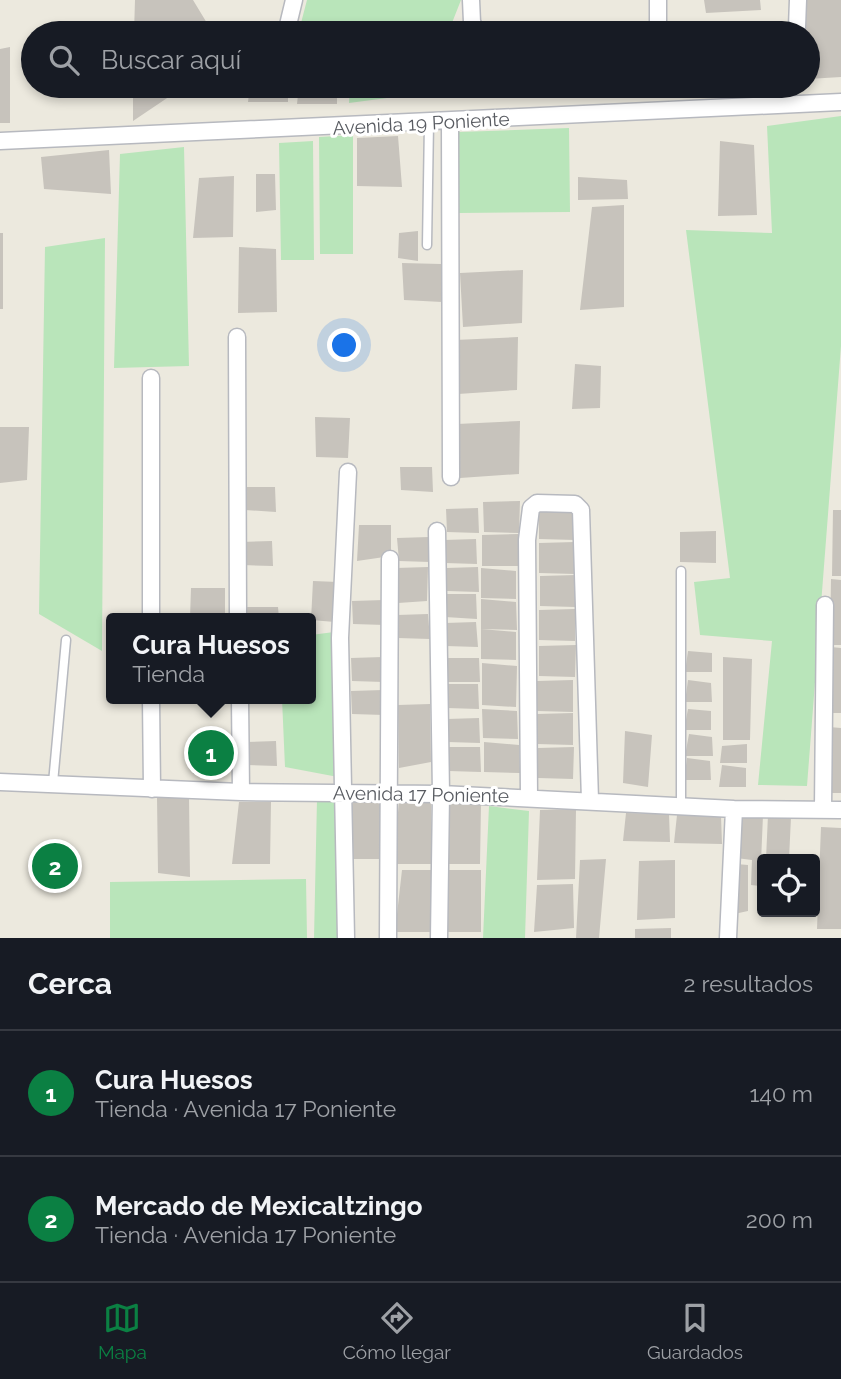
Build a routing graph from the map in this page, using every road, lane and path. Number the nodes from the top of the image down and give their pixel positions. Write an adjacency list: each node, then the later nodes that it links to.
1 (295, 0): 5 (street)
2 (471, 0): 6 (street)
3 (658, 0): 7 (street)
4 (798, 0): 8 (street)
5 (289, 21)
6 (472, 21)
7 (659, 21)
8 (797, 21)
9 (841, 102): 10 (street, Avenida 19 Poniente)
10 (450, 122): 11 (street, Avenida 19 Poniente); 17 (street)
11 (429, 123): 12 (street, Avenida 19 Poniente); 13 (lane)
12 (0, 141)
13 (427, 245)
14 (237, 337): 23 (street)
15 (151, 378): 22 (street)
16 (348, 472): 31 (street)
17 (451, 477)
18 (437, 531): 33 (street)
19 (390, 559): 32 (street)
20 (681, 571): 36 (lane)
21 (825, 605): 38 (street)
22 (151, 613)
23 (238, 613)
24 (66, 640): 28 (lane)
25 (151, 704): 29 (street)
26 (240, 704): 30 (street)
27 (0, 782): 28 (street, Avenida 17 Poniente)
28 (53, 783): 29 (street, Avenida 17 Poniente)
29 (152, 789): 30 (street, Avenida 17 Poniente)
30 (241, 792): 31 (street, Avenida 17 Poniente)
31 (345, 792): 32 (street, Avenida 17 Poniente); 40 (street)
32 (389, 793): 33 (street, Avenida 17 Poniente); 41 (street)
33 (441, 794): 34 (street, Avenida 17 Poniente); 42 (street)
34 (528, 797): 35 (street, Avenida 17 Poniente); 35 (street)
35 (590, 800): 36 (street, Avenida 17 Poniente)
36 (681, 806): 37 (street, Avenida 17 Poniente)
37 (734, 808): 38 (street, Avenida 17 Poniente); 43 (street)
38 (823, 809): 39 (street, Avenida 17 Poniente)
39 (841, 810)
40 (346, 938)
41 (387, 938)
42 (439, 938)
43 (728, 938)

